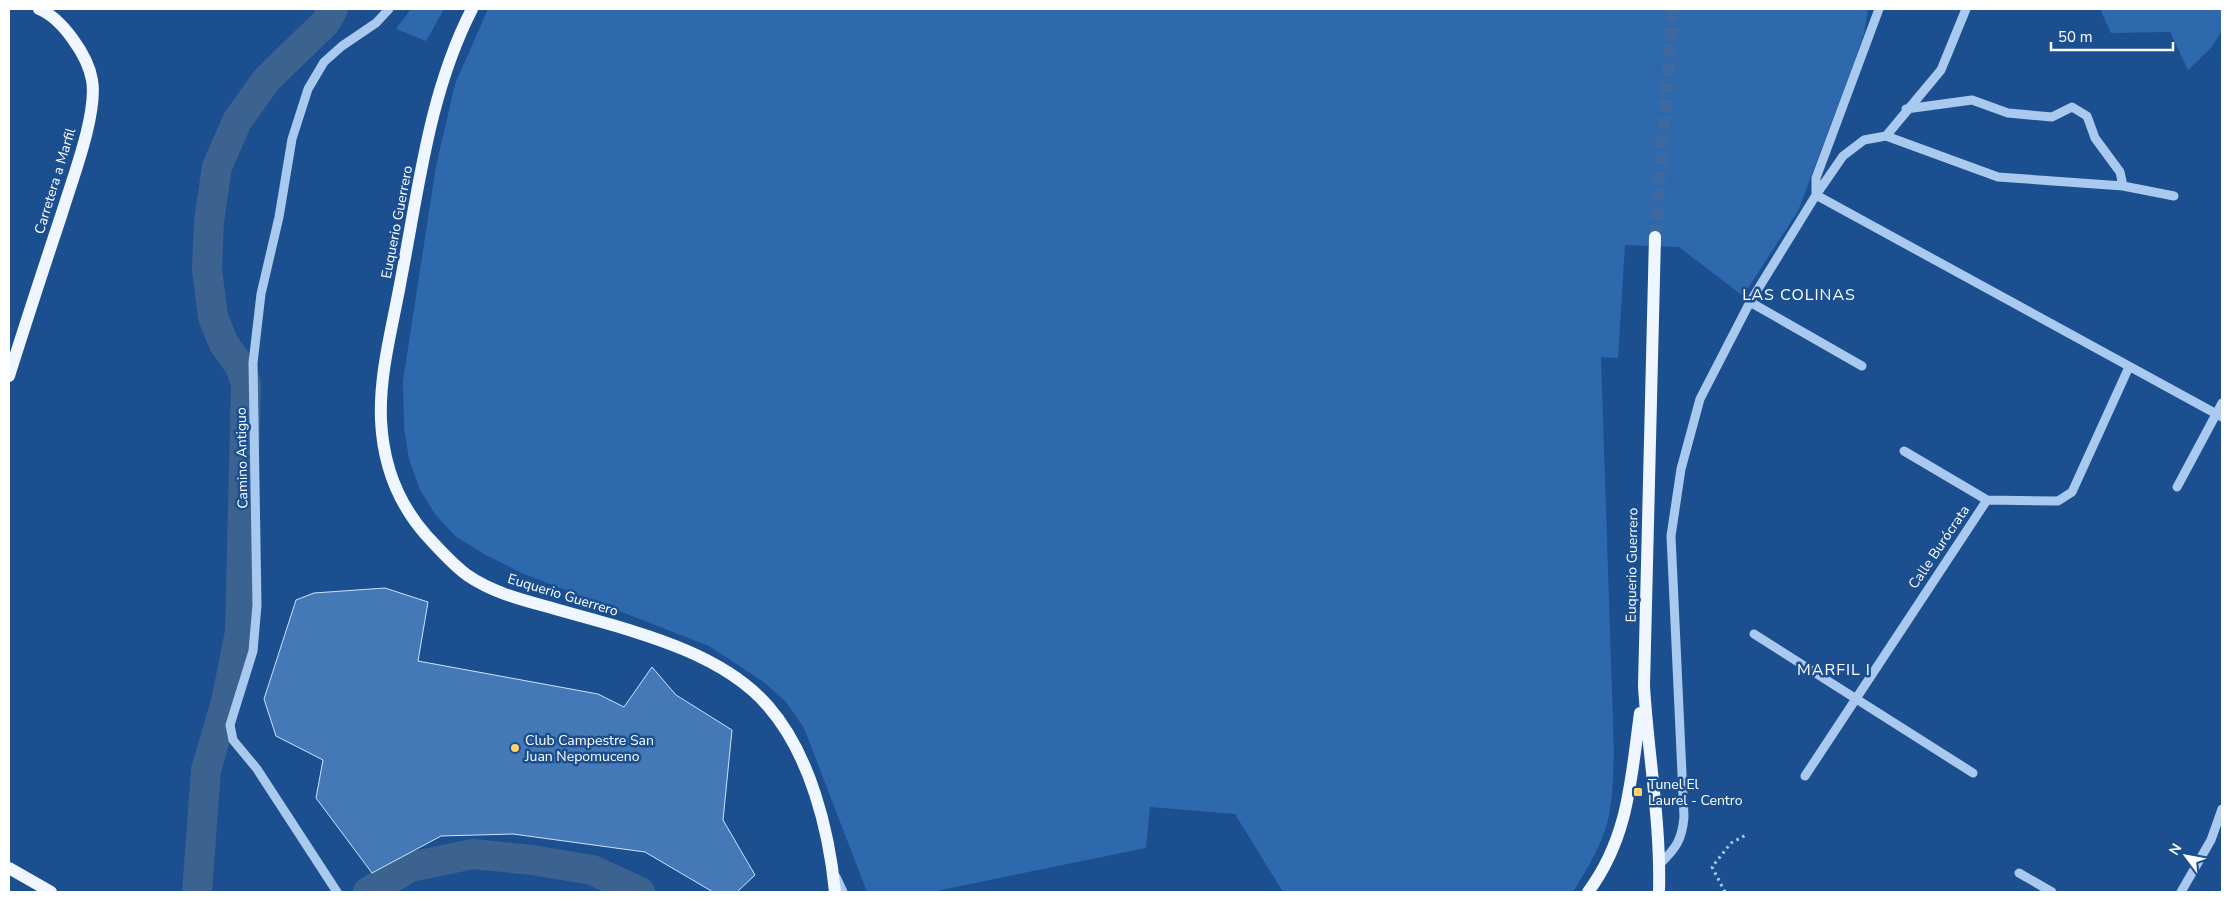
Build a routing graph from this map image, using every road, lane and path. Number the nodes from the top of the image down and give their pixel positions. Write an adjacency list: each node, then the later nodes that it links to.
1 (39, 9): 15 (main road, Carretera a Marfil)
2 (389, 9): 32 (street, Camino Antiguo)
3 (472, 9): 30 (main road, Euquerio Guerrero)
4 (1879, 9): 9 (street)
5 (1966, 9): 6 (street)
6 (1906, 109): 7 (street); 8 (street)
7 (1886, 136): 8 (street); 9 (street)
8 (2122, 186): 10 (street)
9 (1816, 195): 12 (street); 14 (street)
10 (2174, 196)
11 (1655, 237): 22 (main road, Euquerio Guerrero)
12 (1750, 302): 13 (street); 28 (street)
13 (1862, 366)
14 (2129, 368): 17 (street); 20 (street, Calle Burócrata)
15 (9, 376)
16 (2222, 403): 17 (street)
17 (2219, 416): 19 (street)
18 (1904, 451): 20 (street)
19 (2177, 487)
20 (1988, 500): 23 (street, Calle Burócrata)
21 (1754, 634): 23 (street)
22 (1644, 686): 28 (main road, Euquerio Guerrero); 36 (main road)
23 (1856, 697): 24 (street); 25 (street, Calle Burócrata)
24 (1974, 773)
25 (1805, 776)
26 (2222, 810): 40 (street)
27 (1746, 835): 38 (path)
28 (1660, 864): 37 (main road, Euquerio Guerrero)
29 (9, 868): 33 (main road)
30 (833, 870): 34 (main road, Euquerio Guerrero); 35 (street)
31 (2019, 873): 39 (street)
32 (334, 889)
33 (51, 892)
34 (835, 892)
35 (843, 892)
36 (1588, 892)
37 (1659, 892)
38 (1724, 892)
39 (2052, 892)
40 (2180, 892)

